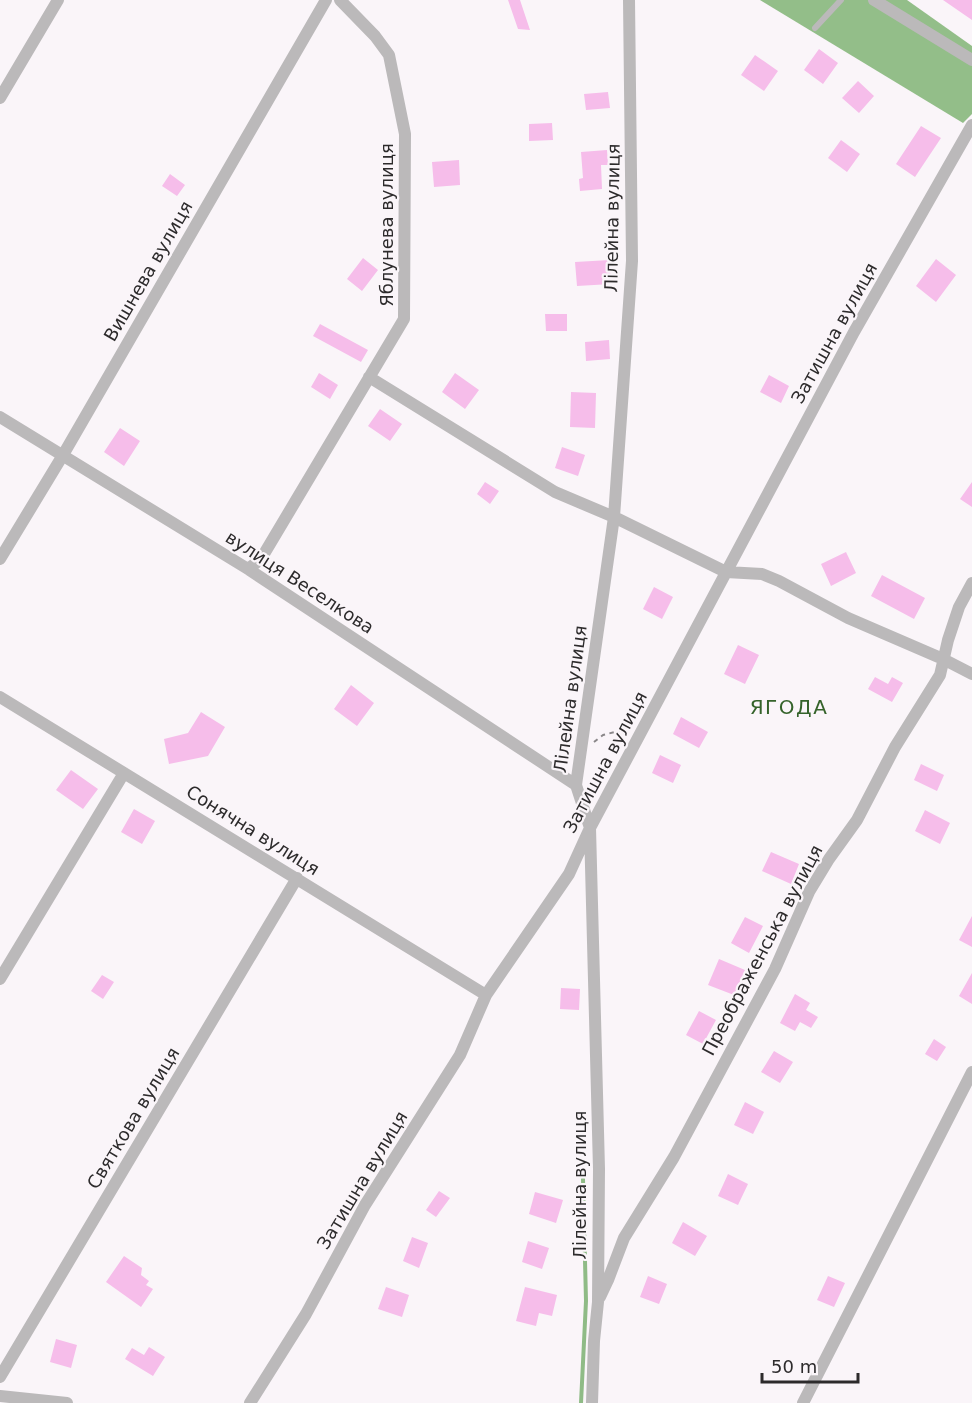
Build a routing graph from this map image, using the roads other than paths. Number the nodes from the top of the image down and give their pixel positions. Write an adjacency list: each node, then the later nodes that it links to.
1 (58, 0): 9 (street)
2 (326, 0): 13 (street, Вишнева вулиця)
3 (340, 0): 11 (street, Яблунева вулиця)
4 (629, 0): 14 (street, Лілейна вулиця)
5 (841, 0): 7 (lane)
6 (874, 0): 8 (street)
7 (815, 28)
8 (972, 60)
9 (0, 98)
10 (972, 125): 17 (street, Затишна вулиця)
11 (369, 377): 14 (street); 16 (street, Яблунева вулиця)
12 (0, 417): 13 (street, вулиця Веселкова)
13 (63, 455): 15 (street, Вишнева вулиця); 16 (street, вулиця Веселкова)
14 (614, 517): 17 (street); 23 (street, Лілейна вулиця)
15 (0, 559)
16 (248, 569): 23 (street, вулиця Веселкова)
17 (726, 572): 19 (street); 24 (street, Затишна вулиця)
18 (972, 583): 19 (street, Преображенська вулиця)
19 (943, 659): 20 (street); 29 (street, Преображенська вулиця)
20 (972, 674)
21 (0, 697): 22 (street, Сонячна вулиця)
22 (124, 773): 25 (street, Сонячна вулиця); 26 (street)
23 (576, 785): 24 (street, Лілейна вулиця)
24 (590, 828): 27 (street, Затишна вулиця); 29 (street, Лілейна вулиця)
25 (297, 878): 27 (street, Сонячна вулиця); 30 (street, Святкова вулиця)
26 (0, 979)
27 (486, 995): 33 (street, Затишна вулиця)
28 (972, 1072): 35 (street)
29 (597, 1302): 34 (street, Лілейна вулиця)
30 (0, 1377)
31 (0, 1396): 32 (street)
32 (66, 1403)
33 (250, 1403)
34 (592, 1403)
35 (803, 1403)

